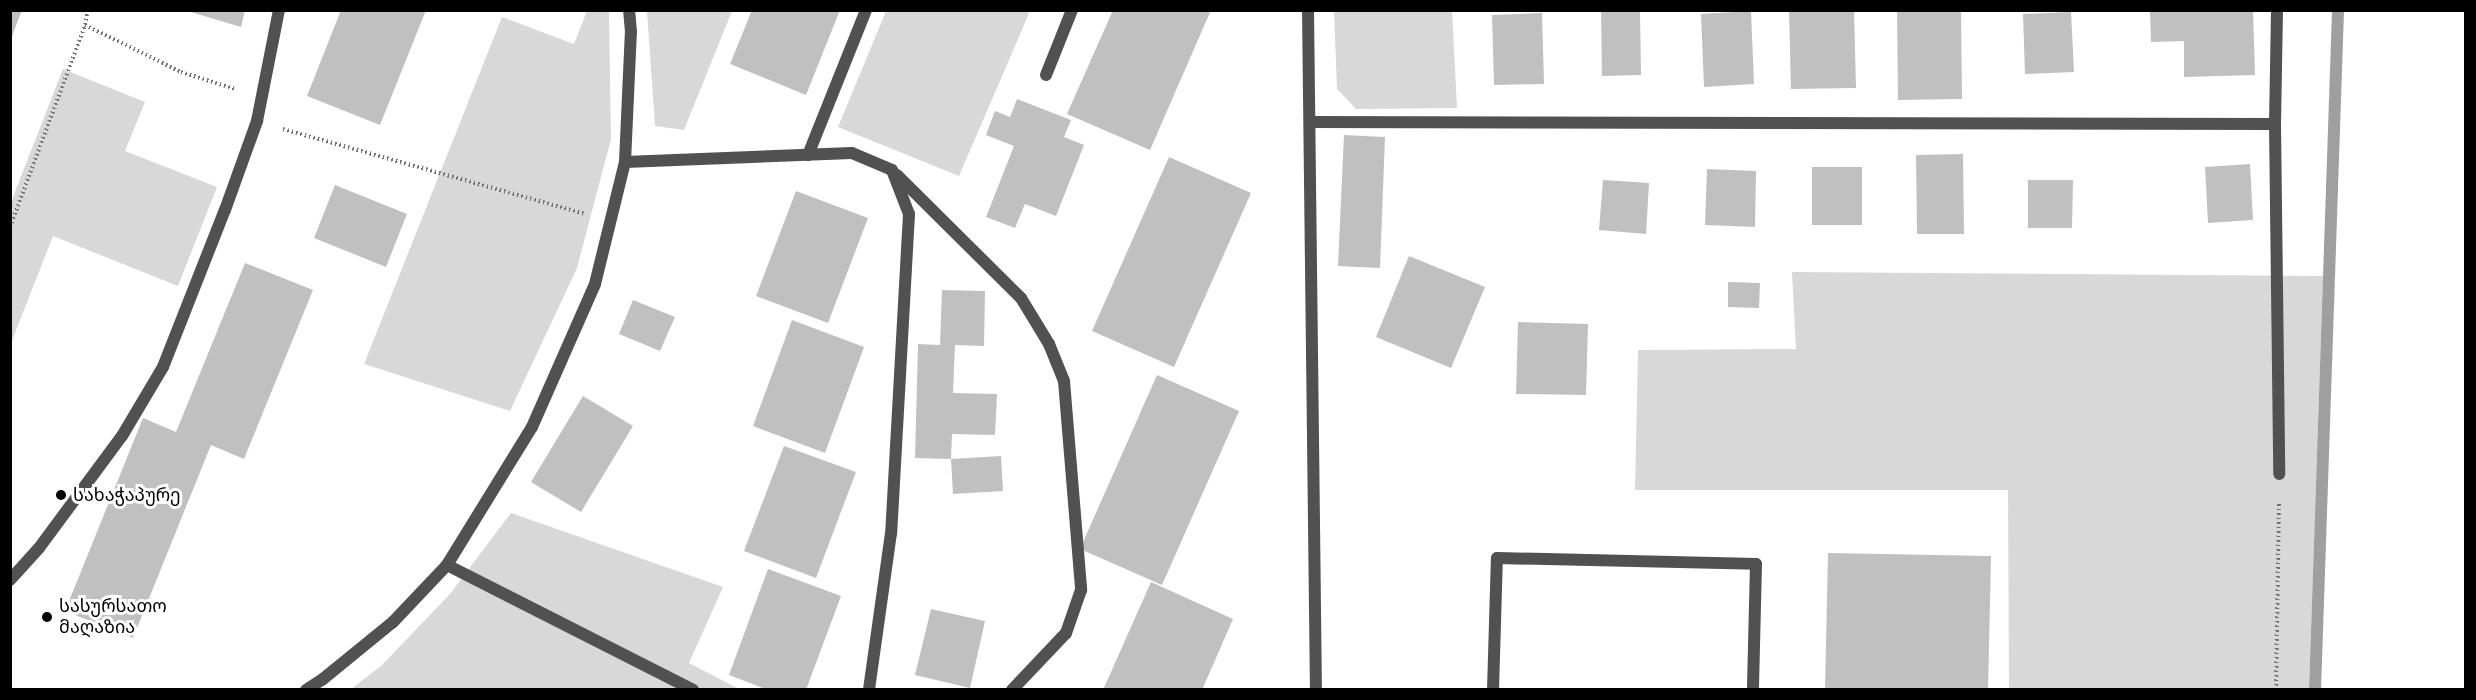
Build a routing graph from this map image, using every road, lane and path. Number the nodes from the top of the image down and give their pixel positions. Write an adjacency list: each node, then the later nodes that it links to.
1 (88, 10): 8 (path)
2 (279, 10): 10 (street)
3 (629, 10): 15 (street)
4 (866, 10): 14 (street)
5 (1072, 10): 9 (street)
6 (1308, 10): 12 (street)
7 (2277, 10): 13 (street)
8 (85, 25): 10 (path); 18 (path)
9 (1046, 75)
10 (261, 97): 11 (street)
11 (257, 121): 17 (path); 21 (street)
12 (1311, 122): 13 (street); 26 (street)
13 (2275, 124): 19 (street)
14 (808, 155): 15 (street); 16 (street)
15 (625, 162): 17 (street)
16 (892, 171): 24 (street); 25 (street)
17 (610, 221): 20 (street)
18 (10, 228)
19 (2279, 474): 29 (path)
20 (447, 565): 22 (street); 23 (street)
21 (10, 580)
22 (695, 689)
23 (306, 690)
24 (869, 690)
25 (1012, 690)
26 (1316, 690)
27 (1493, 690): 28 (street)
28 (1753, 690)
29 (2276, 690)

